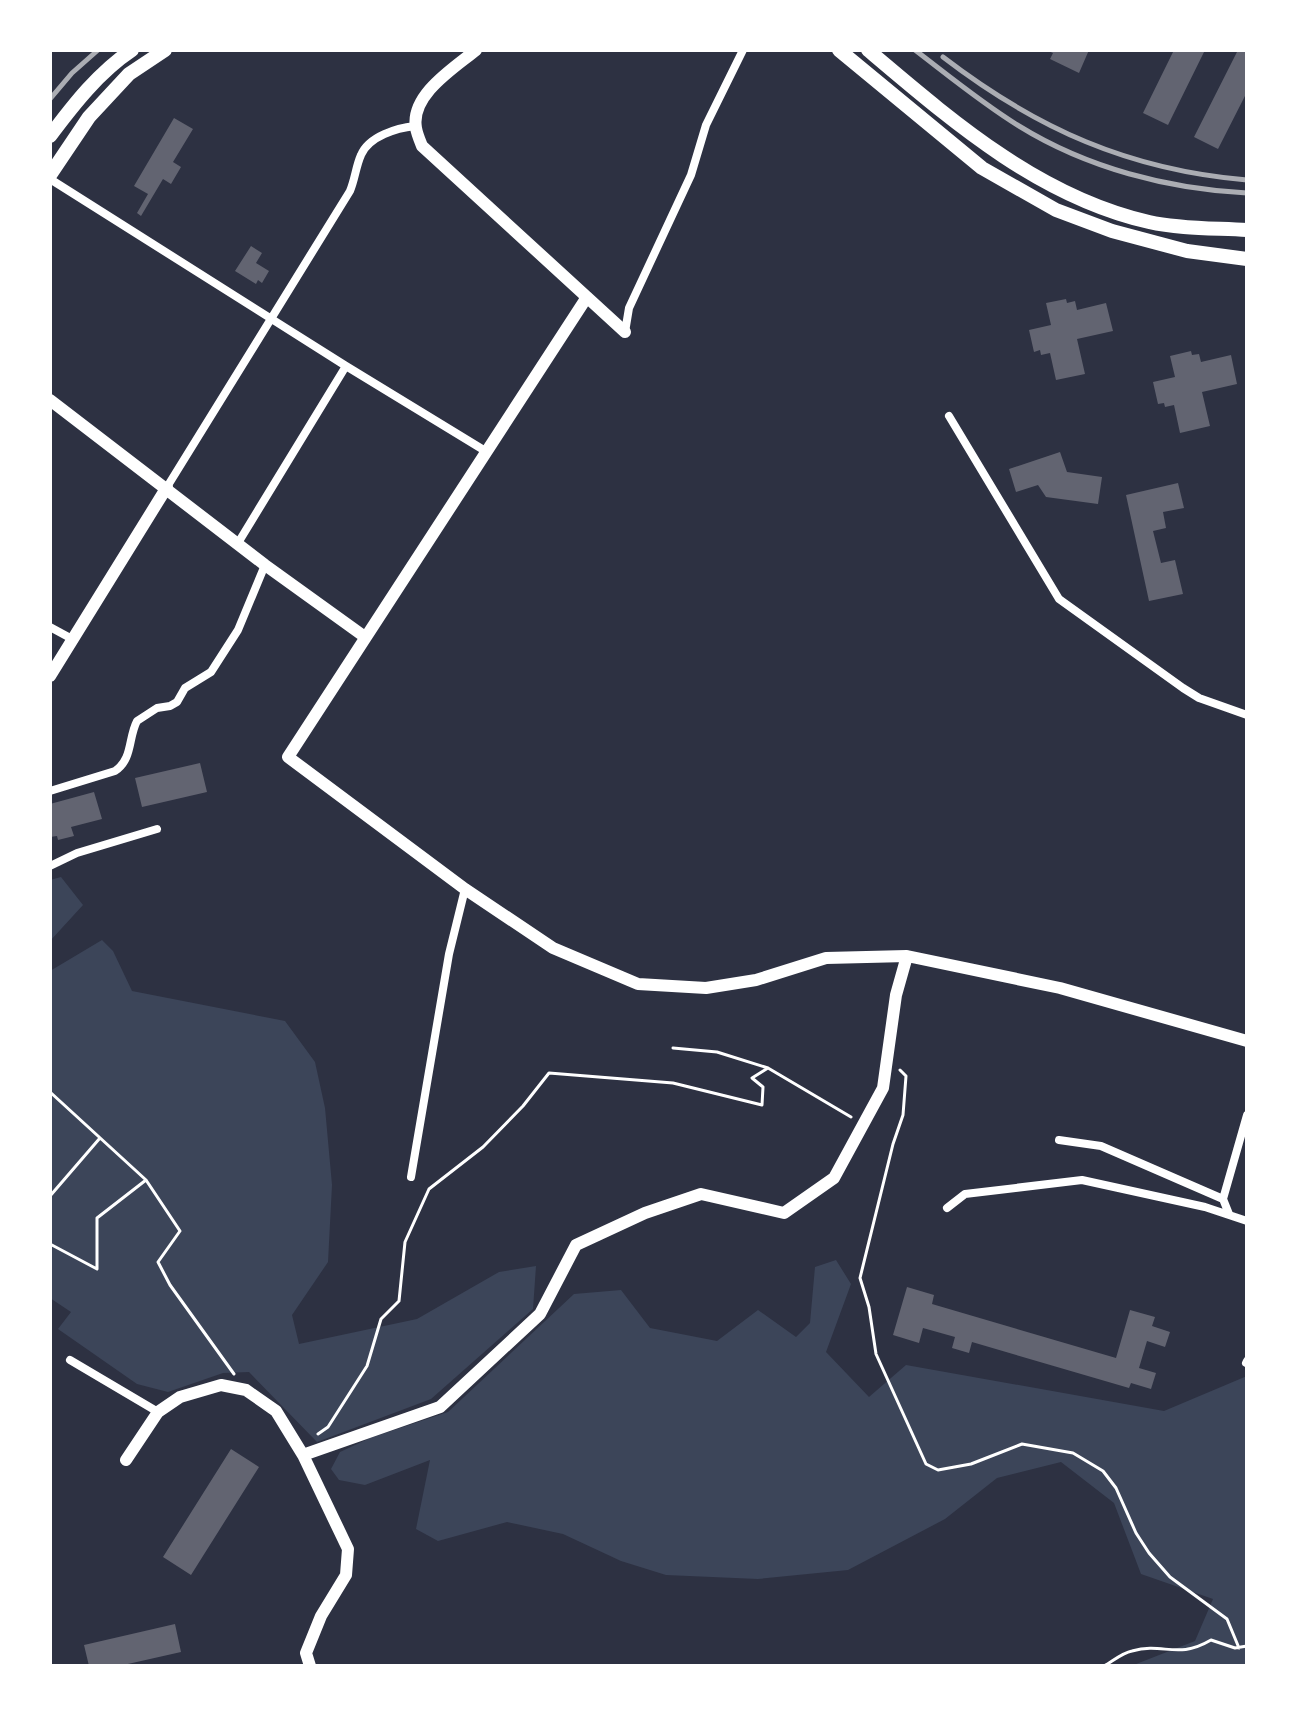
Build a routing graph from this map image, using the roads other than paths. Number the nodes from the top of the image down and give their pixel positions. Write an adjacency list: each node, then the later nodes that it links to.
1 (132, 50): 8 (main road)
2 (165, 50): 9 (main road)
3 (476, 50): 7 (street)
4 (743, 50): 14 (street)
5 (839, 50): 11 (main road)
6 (868, 50): 10 (main road)
7 (415, 126): 12 (street); 13 (street)
8 (50, 136)
9 (50, 177): 13 (street)
10 (1247, 230)
11 (1247, 259)
12 (587, 297): 14 (street); 18 (street)
13 (272, 319): 15 (street); 19 (street)
14 (625, 332)
15 (346, 366): 18 (street); 20 (street)
16 (50, 400): 19 (street)
17 (949, 416): 26 (street)
18 (487, 452): 23 (street)
19 (167, 487): 20 (street); 24 (street)
20 (238, 543): 21 (street)
21 (265, 565): 23 (street); 27 (street)
22 (50, 627): 24 (street)
23 (365, 637): 30 (street)
24 (74, 640): 25 (street)
25 (50, 676)
26 (1247, 715)
27 (50, 791)
28 (157, 829): 29 (street)
29 (50, 866)
30 (465, 889): 31 (street); 35 (street)
31 (907, 956): 32 (street); 42 (street)
32 (1247, 1041)
33 (1247, 1115): 36 (street)
34 (1059, 1140): 36 (street)
35 (411, 1177)
36 (1223, 1199): 38 (street)
37 (947, 1208): 38 (street)
38 (1229, 1214): 39 (street)
39 (1247, 1221)
40 (70, 1360): 41 (street)
41 (158, 1412): 42 (street); 43 (street)
42 (300, 1451): 44 (street)
43 (126, 1460)
44 (310, 1666)

